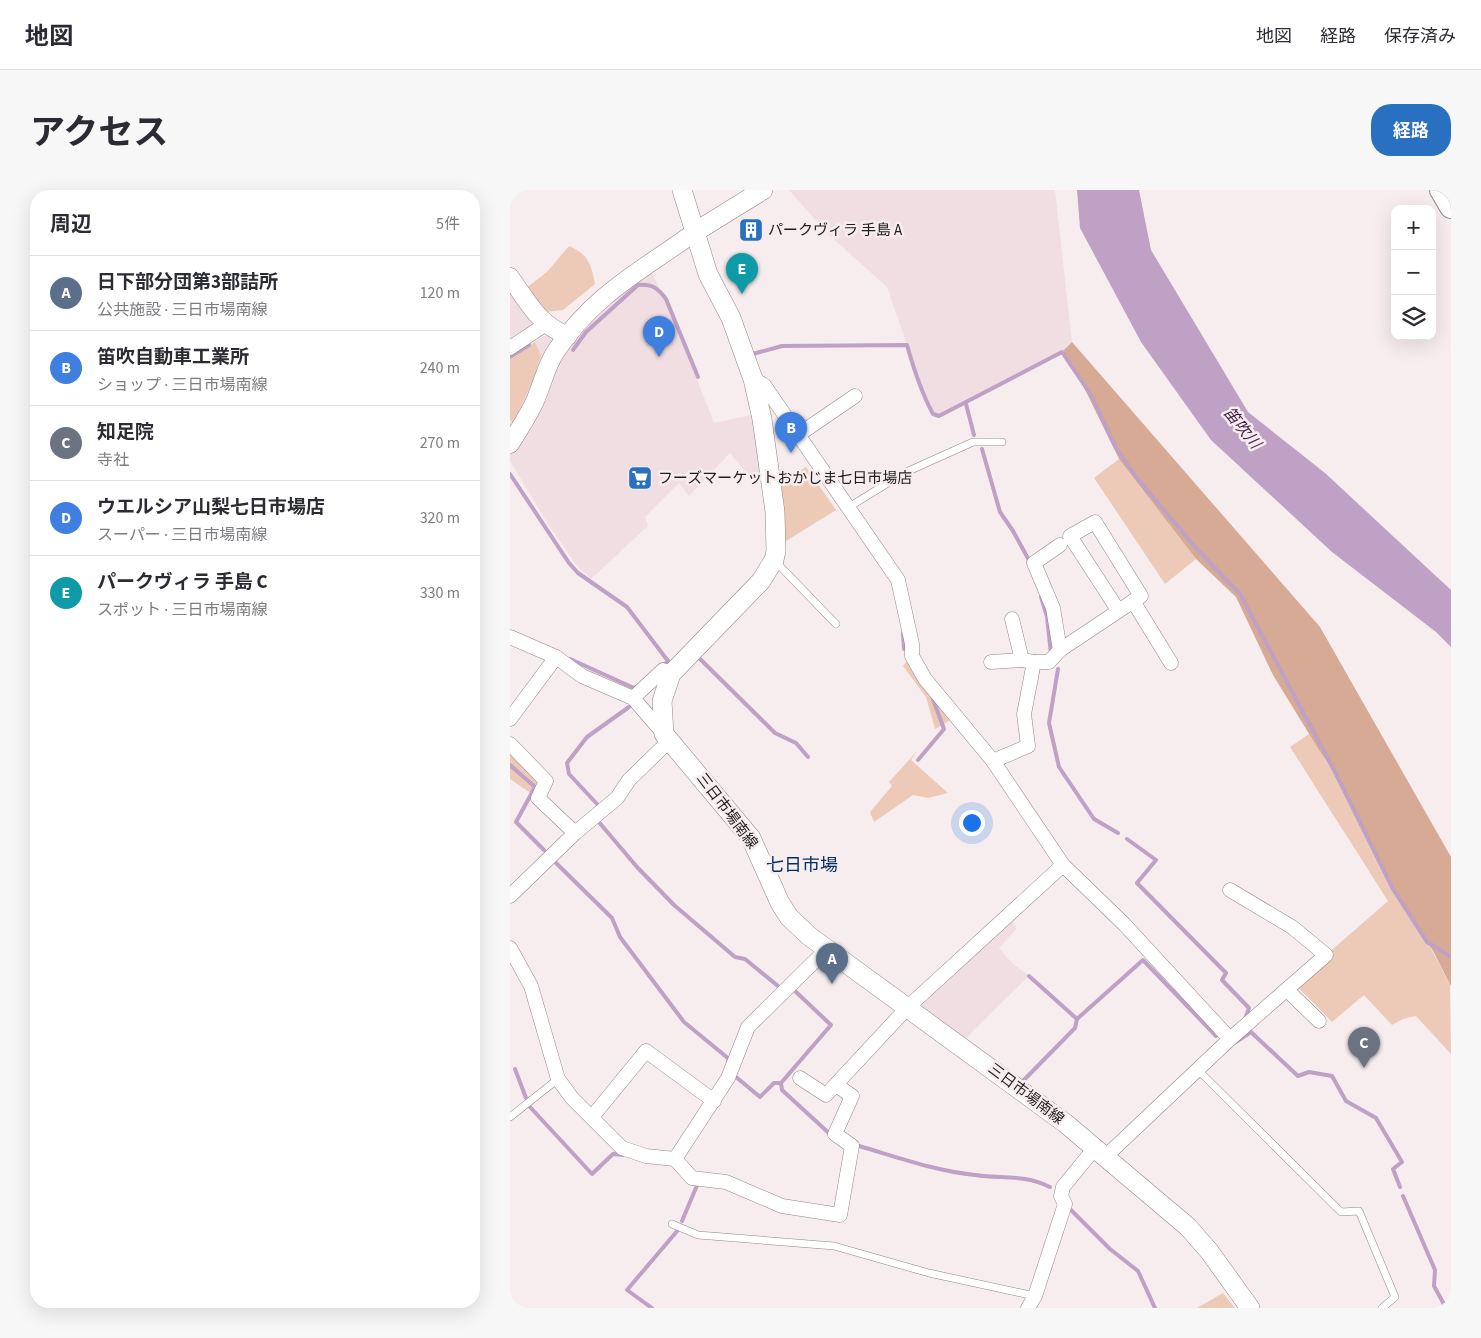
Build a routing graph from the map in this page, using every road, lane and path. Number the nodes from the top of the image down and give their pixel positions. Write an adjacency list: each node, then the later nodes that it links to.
1 (682, 190): 5 (main road)
2 (764, 190): 5 (main road)
3 (1442, 190): 4 (highway)
4 (1451, 207)
5 (695, 232): 8 (street); 10 (main road)
6 (510, 277): 7 (street)
7 (546, 324): 8 (street); 9 (street)
8 (568, 336): 13 (street)
9 (510, 348)
10 (753, 379): 12 (street); 17 (main road)
11 (855, 396): 12 (street)
12 (798, 435): 15 (street)
13 (511, 437)
14 (1002, 442): 15 (lane)
15 (848, 507): 33 (street)
16 (1060, 545): 23 (street)
17 (774, 560): 21 (lane); 28 (main road)
18 (1133, 601): 19 (street); 19 (street); 27 (street)
19 (1118, 610): 23 (street)
20 (1012, 619): 25 (street)
21 (836, 624)
22 (510, 637): 24 (street)
23 (1060, 650): 25 (street)
24 (556, 658): 29 (street); 30 (street)
25 (1028, 661): 26 (street); 33 (street)
26 (991, 662)
27 (1171, 663)
28 (670, 674): 29 (street); 31 (main road)
29 (633, 698): 31 (street)
30 (510, 719)
31 (667, 737): 34 (street); 39 (main road, 三日市場南線)
32 (510, 744): 34 (street)
33 (993, 761): 35 (street)
34 (575, 833): 37 (street)
35 (1063, 865): 42 (street); 44 (street)
36 (1230, 890): 41 (street)
37 (510, 896)
38 (510, 948): 40 (street)
39 (827, 949): 42 (main road, 三日市場南線); 49 (street)
40 (514, 964): 47 (street)
41 (1287, 990): 43 (street); 44 (street)
42 (908, 1007): 48 (street); 52 (main road, 三日市場南線)
43 (1319, 1021)
44 (1230, 1039): 45 (street)
45 (1197, 1069): 52 (street); 57 (lane)
46 (800, 1078): 48 (street)
47 (558, 1079): 50 (lane); 51 (street)
48 (836, 1085): 53 (street)
49 (714, 1101): 51 (street); 53 (street)
50 (510, 1117)
51 (592, 1117): 53 (street)
52 (1099, 1153): 55 (street); 56 (main road, 三日市場南線)
53 (675, 1160)
54 (672, 1224): 55 (lane)
55 (1031, 1302)
56 (1250, 1308)
57 (1382, 1308)

